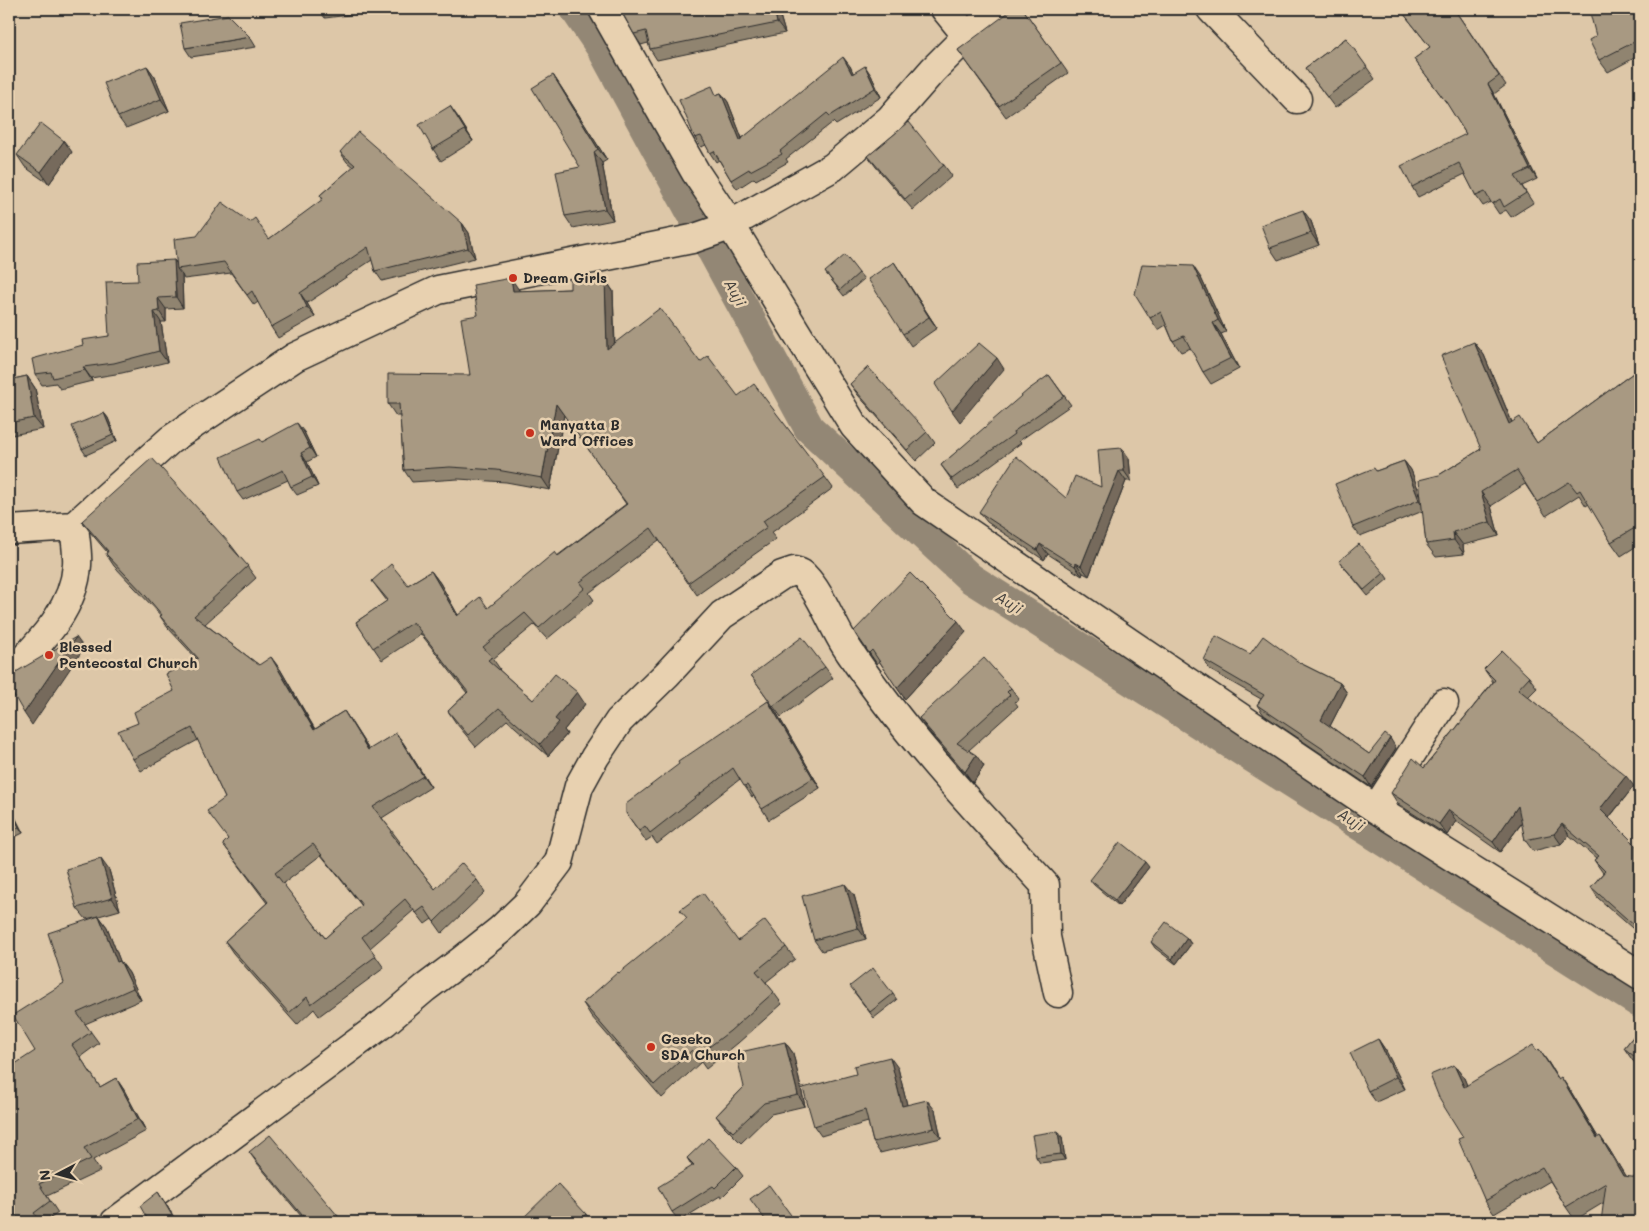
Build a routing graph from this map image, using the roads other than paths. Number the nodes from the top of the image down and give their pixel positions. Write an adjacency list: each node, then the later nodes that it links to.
1 (603, 9): 7 (street)
2 (945, 9): 5 (street)
3 (999, 9): 5 (street)
4 (1211, 9): 6 (street)
5 (968, 36): 7 (street)
6 (1297, 100)
7 (727, 226): 8 (street); 12 (street)
8 (74, 526): 9 (street); 10 (street)
9 (9, 530)
10 (9, 676)
11 (1444, 703): 12 (street)
12 (1376, 809): 13 (street)
13 (1640, 975)
14 (1058, 993): 15 (street)
15 (115, 1222)

